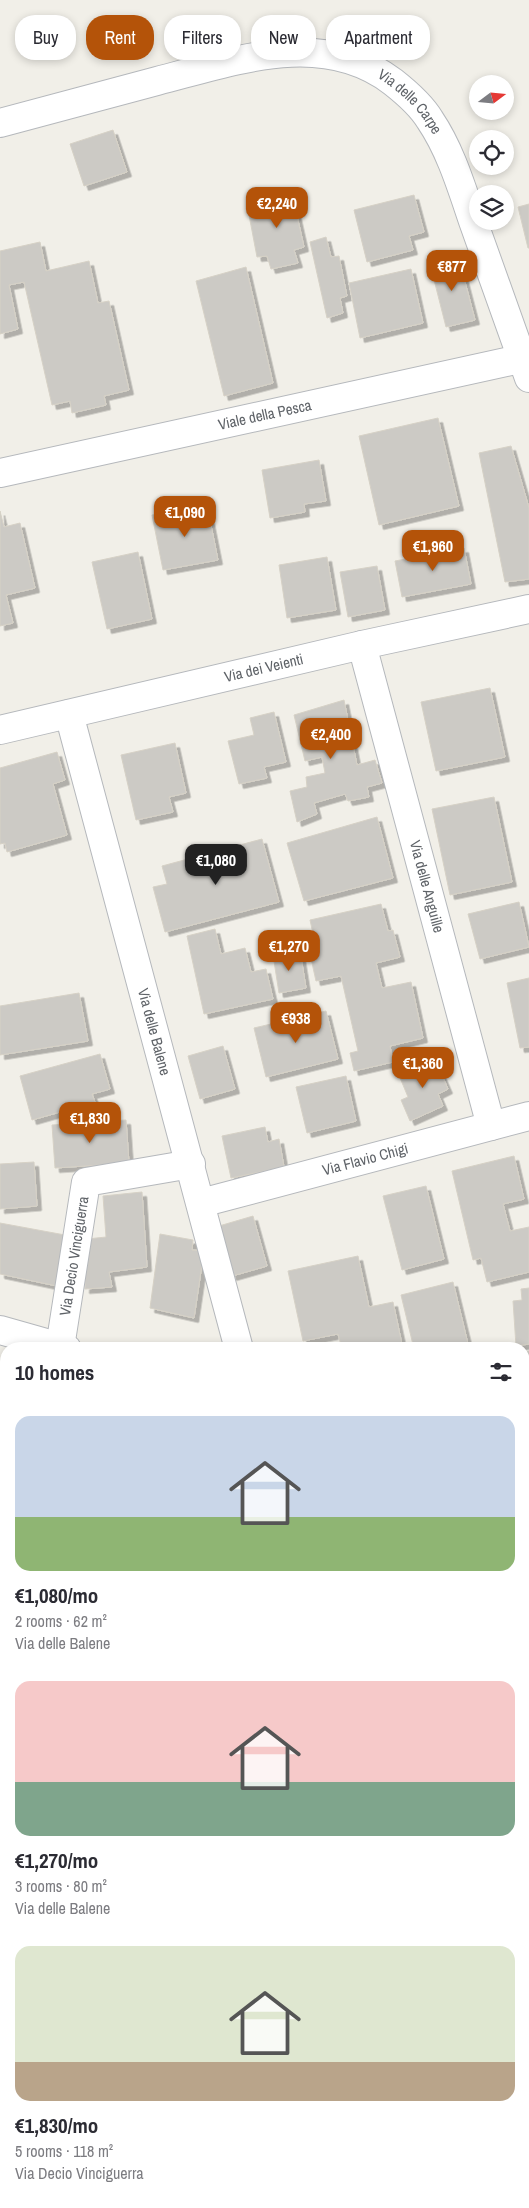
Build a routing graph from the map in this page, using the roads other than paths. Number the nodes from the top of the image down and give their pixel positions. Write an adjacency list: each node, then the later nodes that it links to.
1 (0, 123): 2 (street, Via delle Carpe)
2 (527, 364): 3 (street, Viale della Pesca)
3 (0, 473)
4 (529, 609): 5 (street, Via dei Veienti)
5 (362, 645): 6 (street, Via dei Veienti); 9 (street, Via delle Anguille)
6 (69, 714): 7 (street, Via dei Veienti); 10 (street, Via delle Balene)
7 (0, 730)
8 (529, 1116): 9 (street, Via Flavio Chigi)
9 (491, 1126): 11 (street, Via Flavio Chigi)
10 (191, 1164): 11 (street, Via delle Balene); 14 (street, Via Decio Vinciguerra)
11 (201, 1203): 15 (street, Via delle Balene)
12 (0, 1330): 13 (street)
13 (43, 1342)
14 (65, 1342)
15 (237, 1342)

